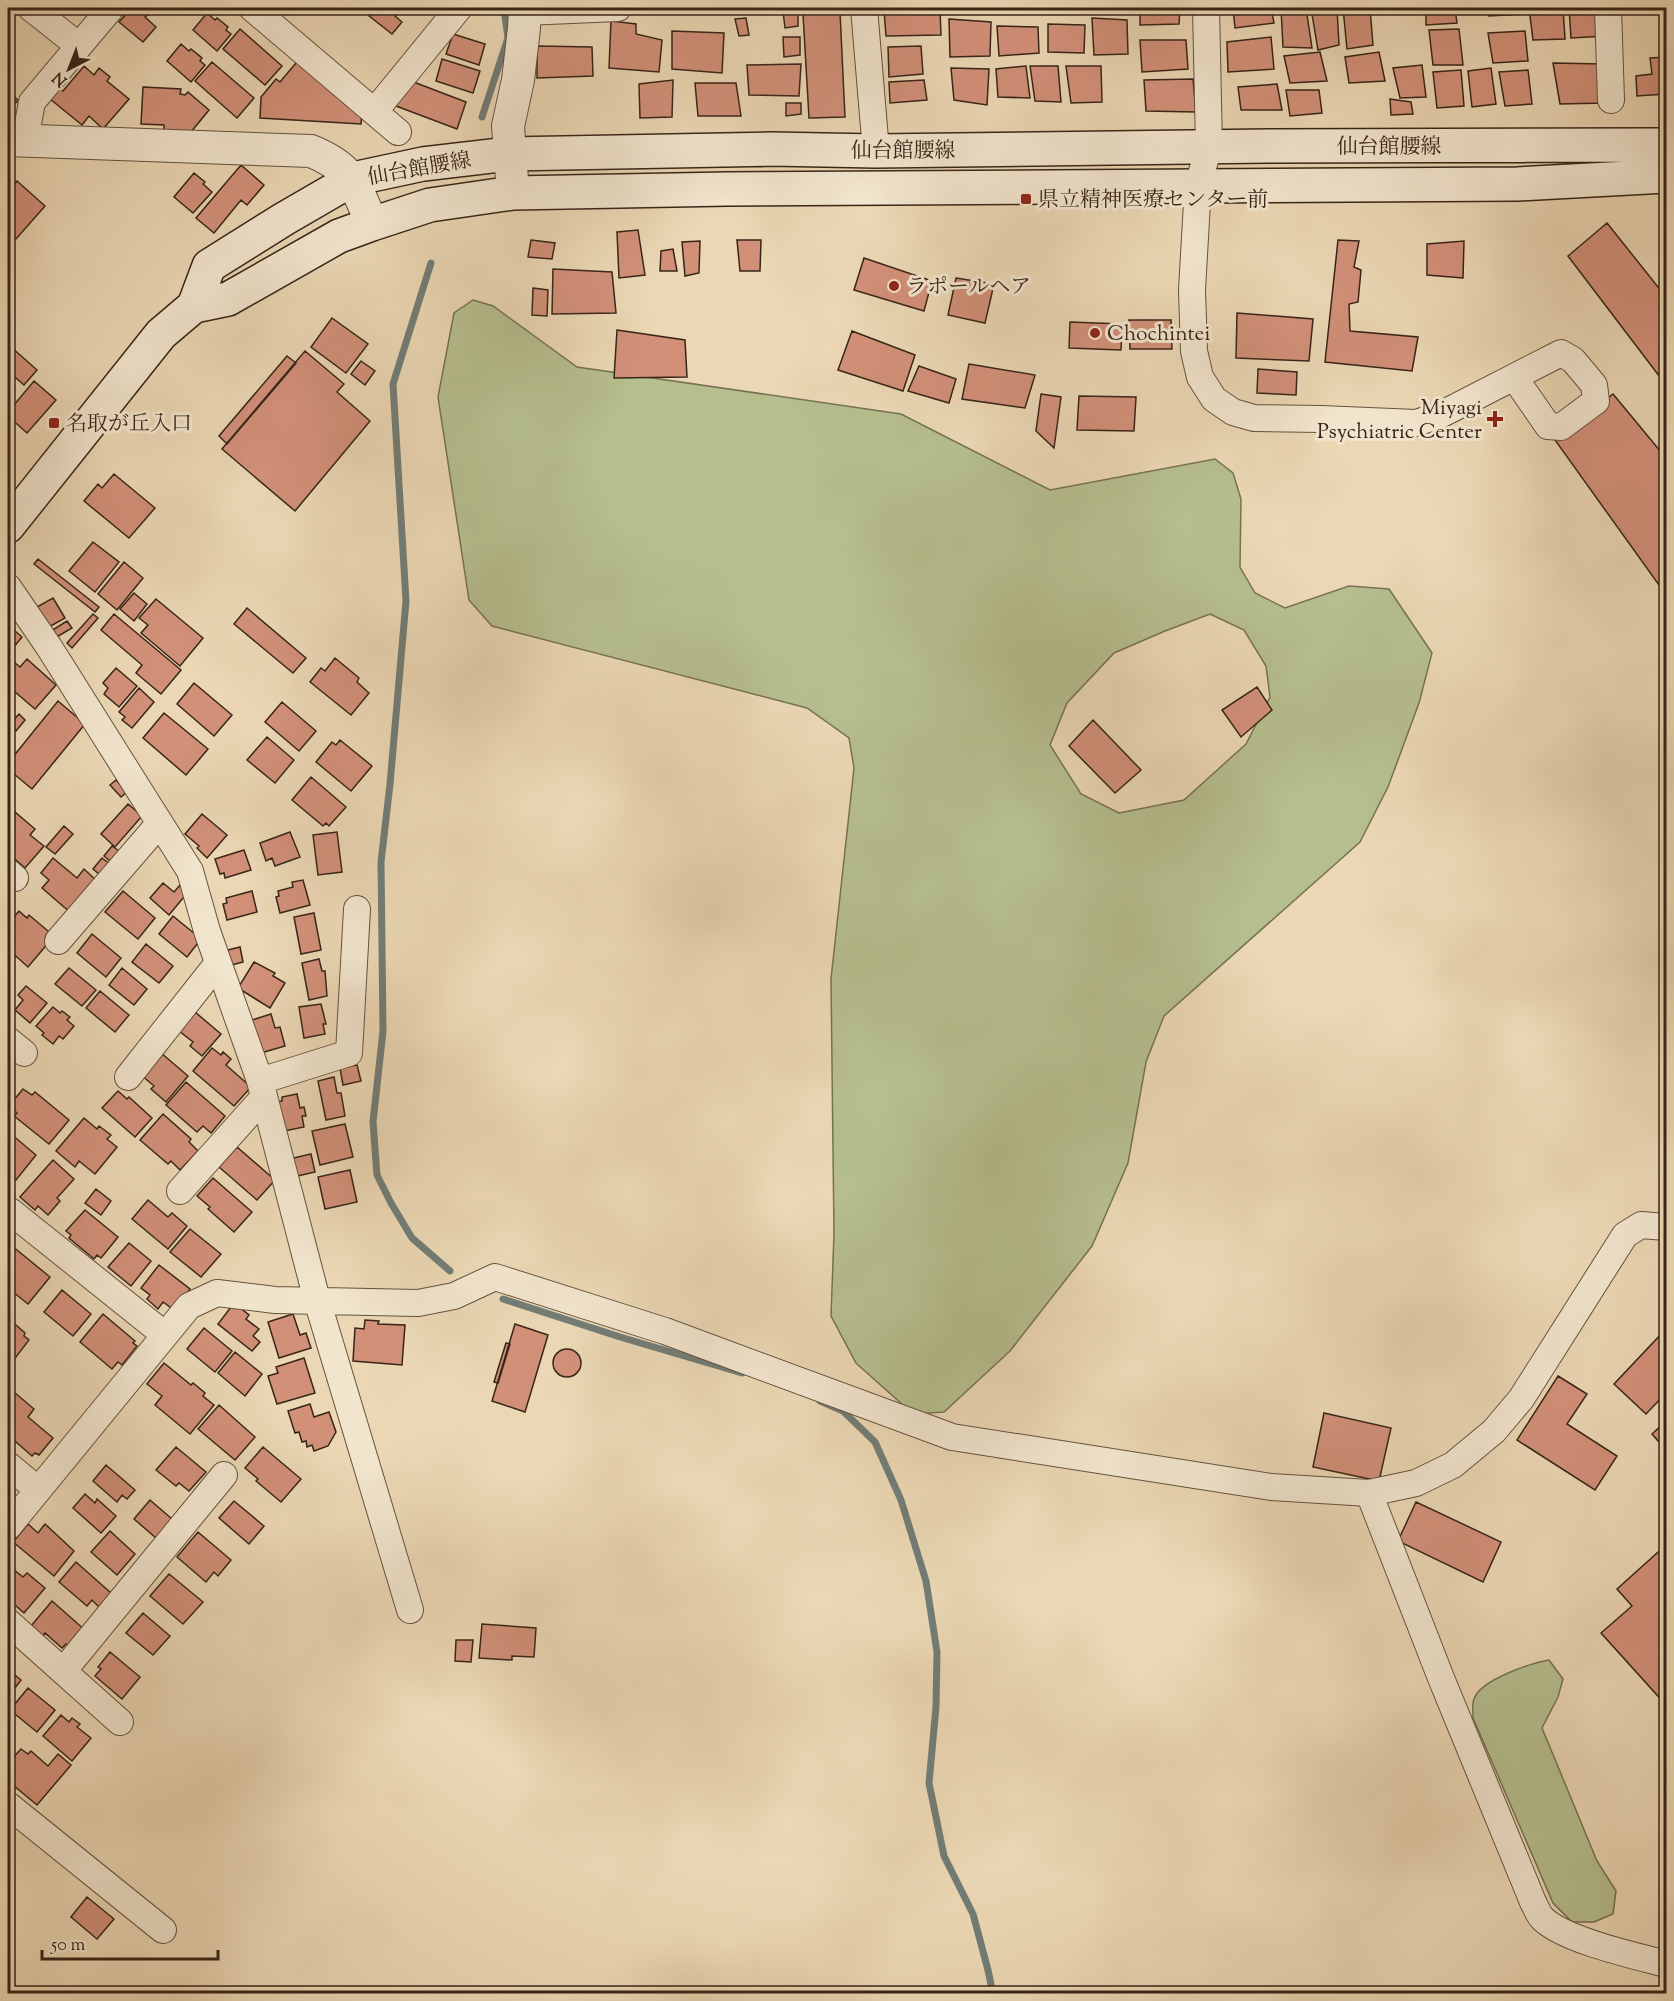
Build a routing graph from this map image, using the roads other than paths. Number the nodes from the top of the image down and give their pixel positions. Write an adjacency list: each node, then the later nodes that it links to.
1 (31, 8): 10 (street)
2 (111, 8): 10 (street)
3 (252, 8): 12 (street)
4 (459, 8): 12 (street)
5 (618, 8): 9 (street)
6 (864, 8): 17 (street)
7 (1206, 8): 16 (street)
8 (1608, 8): 11 (street)
9 (525, 10): 18 (street)
10 (79, 46): 14 (street)
11 (1611, 100)
12 (374, 112): 13 (street)
13 (398, 132)
14 (16, 140): 20 (street)
15 (1666, 145): 16 (main road, 仙台館腰線)
16 (1209, 147): 17 (main road, 仙台館腰線); 21 (street)
17 (876, 151): 18 (main road, 仙台館腰線)
18 (509, 154): 20 (main road, 仙台館腰線); 22 (street)
19 (1666, 176): 21 (main road, 仙台館腰線)
20 (353, 179): 23 (street); 24 (main road, 仙台館腰線)
21 (1198, 185): 22 (main road, 仙台館腰線); 25 (street)
22 (513, 193): 23 (main road, 仙台館腰線)
23 (372, 224): 24 (main road, 仙台館腰線)
24 (194, 306): 26 (main road, 仙台館腰線)
25 (1514, 377)
26 (8, 526)
27 (8, 587): 28 (street)
28 (159, 824): 30 (street); 31 (street)
29 (357, 909): 33 (street)
30 (58, 941)
31 (218, 963): 32 (street); 33 (street)
32 (128, 1077)
33 (262, 1089): 34 (street); 37 (street)
34 (180, 1191)
35 (10, 1211): 38 (street)
36 (1666, 1227): 42 (street)
37 (318, 1300): 38 (street); 42 (street); 44 (street)
38 (165, 1335): 41 (street)
39 (8, 1465): 41 (street)
40 (224, 1475): 46 (street)
41 (38, 1490): 43 (street)
42 (1369, 1493): 50 (street)
43 (8, 1527)
44 (410, 1610)
45 (8, 1622): 46 (street)
46 (64, 1670): 47 (street)
47 (120, 1722)
48 (8, 1805): 49 (street)
49 (163, 1930)
50 (1666, 1964)

